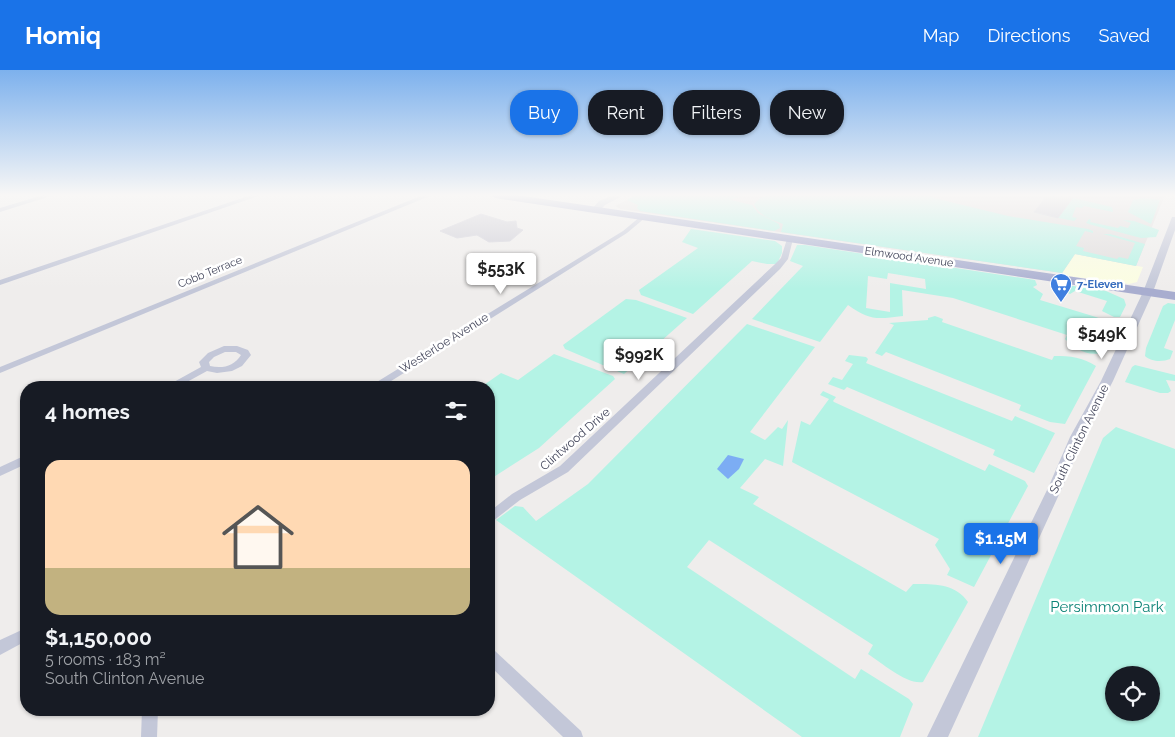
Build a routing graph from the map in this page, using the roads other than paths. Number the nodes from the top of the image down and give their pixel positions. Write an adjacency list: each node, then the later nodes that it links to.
1 (167, 226): 7 (street)
2 (353, 226): 11 (street, Cobb Terrace)
3 (632, 226): 13 (street, Westerloe Avenue)
4 (704, 226): 6 (main road, Elmwood Avenue)
5 (1172, 226): 8 (street, South Clinton Avenue)
6 (790, 239): 8 (main road, Elmwood Avenue); 16 (street, Clintwood Drive)
7 (0, 283)
8 (1148, 292): 9 (main road, Elmwood Avenue); 23 (street, South Clinton Avenue)
9 (1175, 296)
10 (206, 368): 12 (street)
11 (0, 370)
12 (181, 381)
13 (383, 381)
14 (20, 462): 15 (street)
15 (0, 472)
16 (495, 513)
17 (20, 637): 18 (street)
18 (0, 648)
19 (495, 661): 22 (street)
20 (150, 716): 21 (street)
21 (149, 737)
22 (575, 737)
23 (937, 737)

